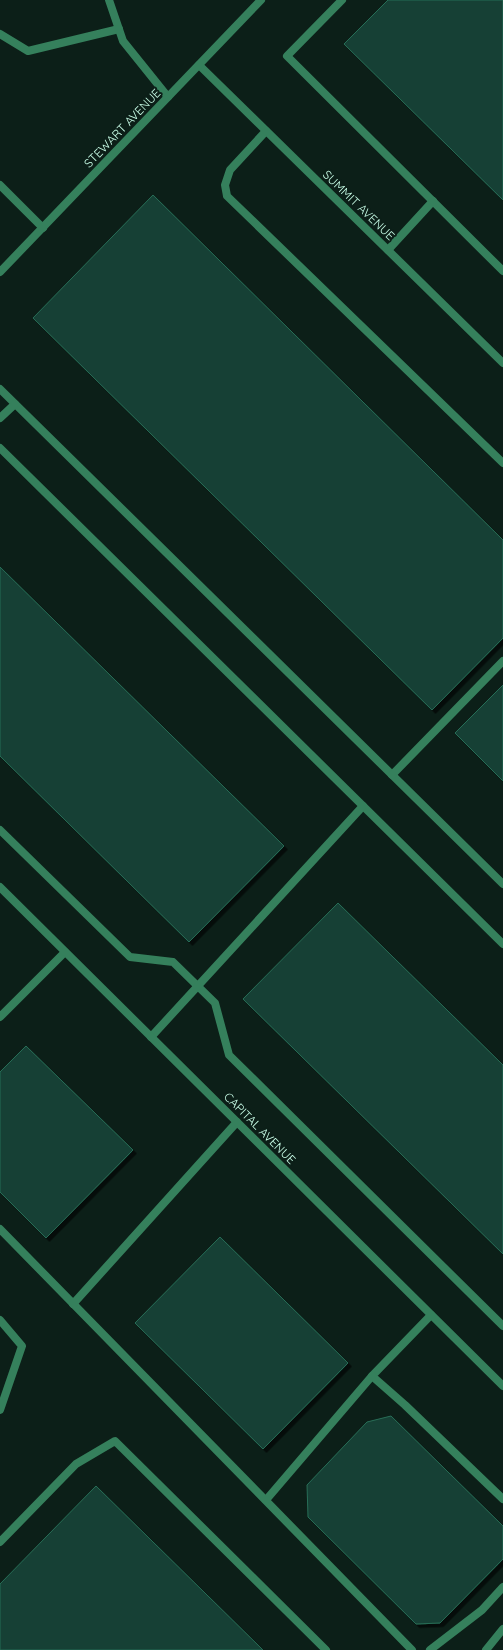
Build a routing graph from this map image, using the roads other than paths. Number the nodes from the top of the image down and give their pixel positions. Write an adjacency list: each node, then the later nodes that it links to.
1 (109, 0): 4 (street)
2 (261, 0): 6 (street, STEWART AVENUE)
3 (342, 0): 10 (street)
4 (119, 29): 5 (street); 7 (street)
5 (0, 34)
6 (199, 65): 7 (street, STEWART AVENUE); 8 (street, SUMMIT AVENUE)
7 (168, 96): 11 (street, STEWART AVENUE)
8 (266, 130): 12 (street, SUMMIT AVENUE); 20 (street)
9 (0, 185): 11 (street)
10 (432, 201): 12 (street); 13 (street)
11 (43, 228): 14 (street, STEWART AVENUE)
12 (388, 250): 15 (street, SUMMIT AVENUE)
13 (503, 271)
14 (0, 272)
15 (503, 363)
16 (0, 389): 17 (street)
17 (15, 404): 18 (street); 22 (street)
18 (0, 418)
19 (0, 448): 23 (street)
20 (503, 463)
21 (503, 661): 22 (street)
22 (392, 775): 25 (street)
23 (363, 806): 27 (street); 29 (street)
24 (0, 830): 29 (street)
25 (503, 884)
26 (0, 887): 28 (street, CAPITAL AVENUE)
27 (503, 944)
28 (65, 952): 30 (street); 31 (street, CAPITAL AVENUE)
29 (198, 986): 31 (street); 37 (street)
30 (0, 1018)
31 (151, 1037): 32 (street, CAPITAL AVENUE)
32 (237, 1122): 34 (street); 35 (street, CAPITAL AVENUE)
33 (0, 1229): 34 (street)
34 (73, 1304): 41 (street)
35 (431, 1314): 38 (street); 39 (street, CAPITAL AVENUE)
36 (0, 1320): 40 (street)
37 (503, 1326)
38 (372, 1376): 41 (street); 42 (street)
39 (503, 1386)
40 (0, 1410)
41 (266, 1500): 47 (street)
42 (503, 1500)
43 (0, 1542): 46 (street)
44 (503, 1587): 48 (street)
45 (503, 1629): 49 (street)
46 (326, 1650)
47 (412, 1650)
48 (430, 1650)
49 (486, 1650)

